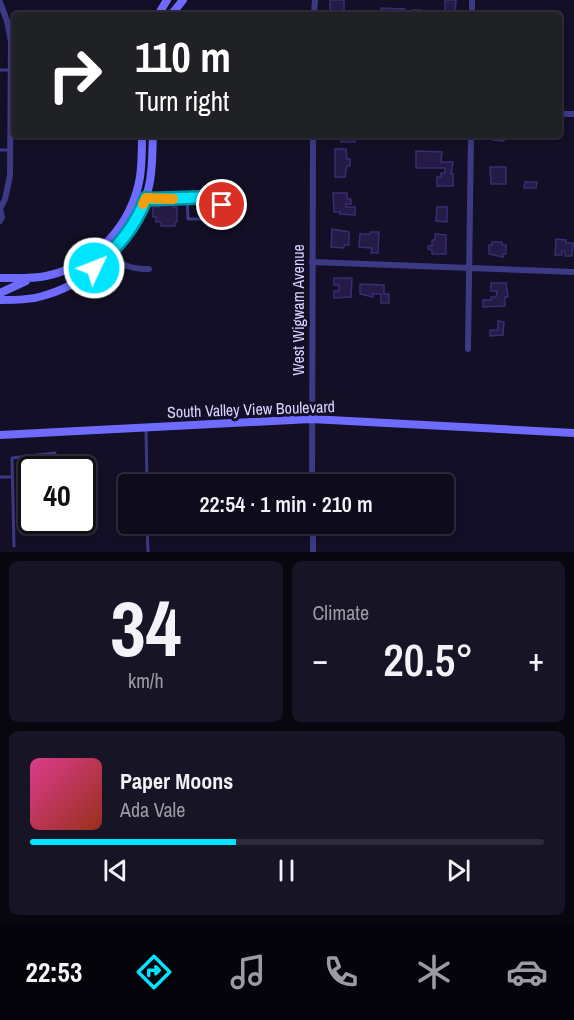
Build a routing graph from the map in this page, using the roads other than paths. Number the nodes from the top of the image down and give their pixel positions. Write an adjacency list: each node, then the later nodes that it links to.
1 (183, 0): 3 (street)
2 (0, 2): 5 (street)
3 (173, 12)
4 (0, 70): 5 (lane)
5 (11, 70): 11 (street)
6 (142, 138): 7 (street); 12 (street)
7 (153, 138): 13 (street)
8 (313, 138): 19 (street, West Wigwam Avenue)
9 (471, 138): 20 (street)
10 (0, 150): 11 (lane)
11 (10, 150): 15 (street)
12 (142, 157): 13 (street); 17 (street)
13 (146, 198): 14 (lane); 18 (street)
14 (187, 198): 14 (lane)
15 (0, 209): 16 (street)
16 (0, 221)
17 (104, 246): 18 (street); 23 (street)
18 (111, 253): 21 (street); 26 (street)
19 (312, 262): 20 (street); 28 (street, West Wigwam Avenue)
20 (470, 268): 22 (street); 27 (street)
21 (149, 269)
22 (574, 272)
23 (38, 277): 24 (street); 25 (street)
24 (0, 279)
25 (0, 293)
26 (0, 300)
27 (468, 348)
28 (311, 419): 29 (street, South Valley View Boulevard); 30 (street, South Valley View Boulevard); 34 (street, West Wigwam Avenue)
29 (146, 428): 31 (street, South Valley View Boulevard); 33 (lane)
30 (574, 433)
31 (0, 435)
32 (55, 453): 36 (lane)
33 (147, 474)
34 (312, 474)
35 (0, 477): 36 (lane)
36 (12, 477): 39 (lane)
37 (147, 534): 40 (lane)
38 (313, 534): 41 (street)
39 (14, 546)
40 (148, 552)
41 (314, 552)

